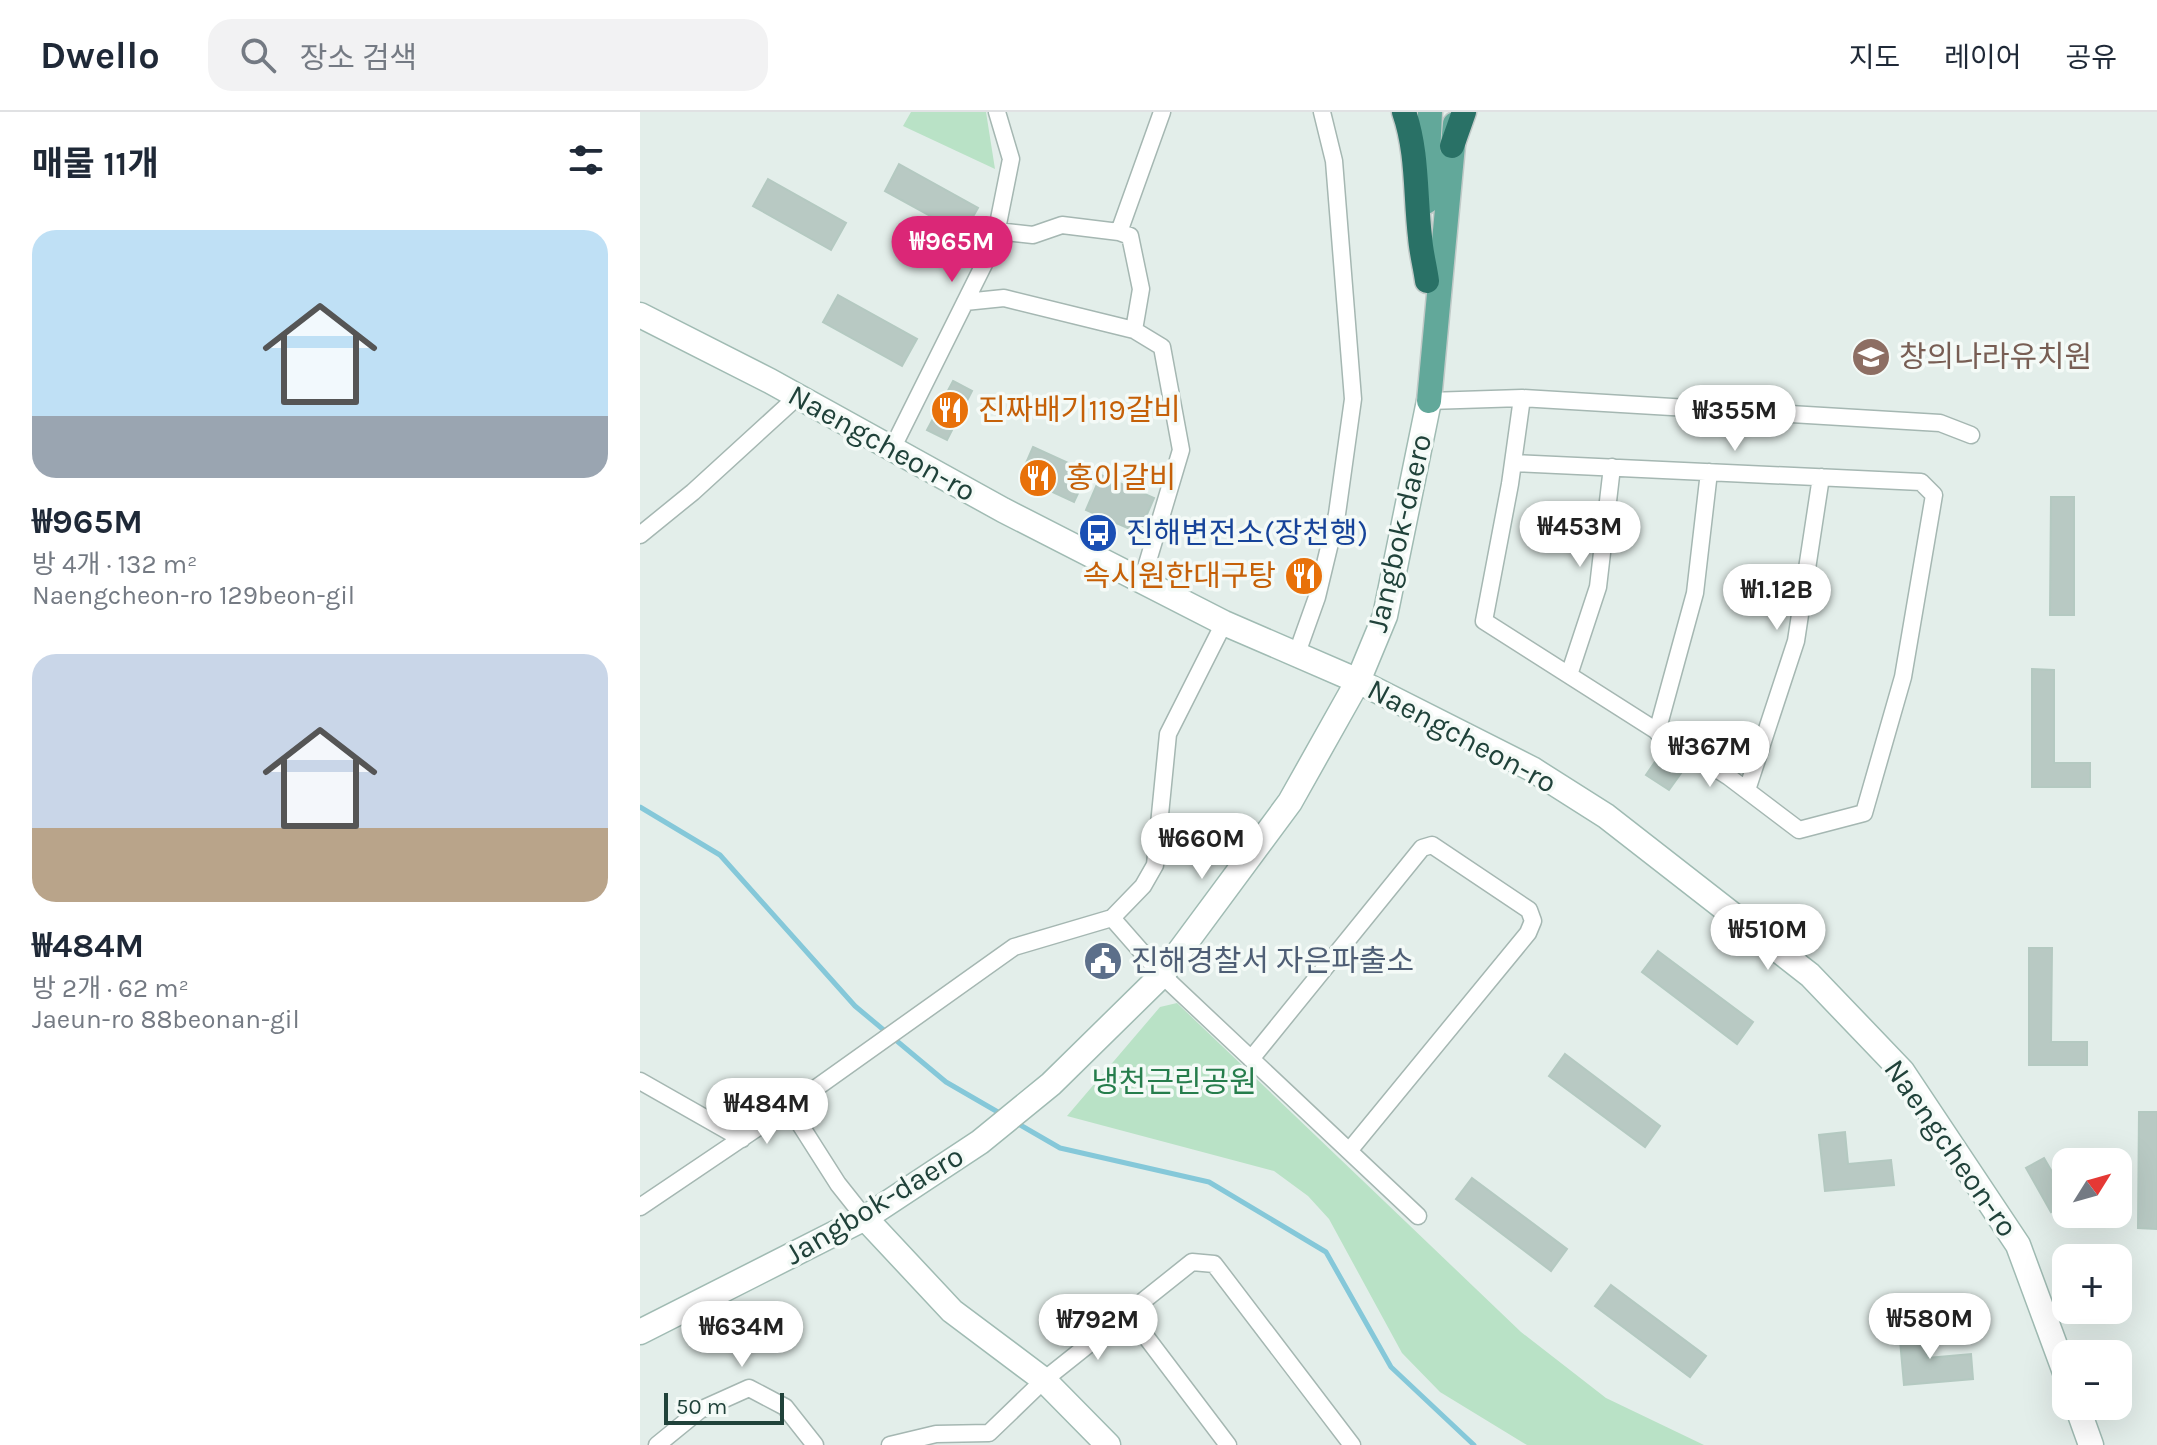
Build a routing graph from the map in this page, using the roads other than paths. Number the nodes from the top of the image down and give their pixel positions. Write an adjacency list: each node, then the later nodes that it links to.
1 (997, 112): 9 (street)
2 (1162, 112): 10 (street)
3 (1322, 112): 27 (street)
4 (1404, 112): 11 (highway)
5 (1430, 112): 11 (main road)
6 (1457, 112): 8 (main road)
7 (1464, 112): 8 (highway)
8 (1452, 146): 17 (main road)
9 (997, 231): 10 (street); 12 (street)
10 (1124, 234): 14 (street)
11 (1427, 281): 17 (main road)
12 (965, 302): 14 (street); 19 (street)
13 (640, 315): 15 (main road, Naengcheon-ro)
14 (1134, 330): 25 (street)
15 (797, 397): 19 (main road, Naengcheon-ro); 24 (street)
16 (1522, 398): 17 (street); 18 (street); 20 (street)
17 (1429, 401): 29 (main road, Jangbok-daero)
18 (1971, 435)
19 (892, 449): 25 (main road, Naengcheon-ro)
20 (1513, 463): 21 (street); 28 (street)
21 (1612, 467): 22 (street); 28 (street)
22 (1709, 472): 23 (street); 30 (street)
23 (1821, 477): 31 (street); 31 (street)
24 (640, 535)
25 (1142, 581): 26 (main road, Naengcheon-ro)
26 (1224, 623): 27 (main road, Naengcheon-ro); 32 (street)
27 (1297, 653): 29 (main road, Naengcheon-ro)
28 (1569, 675): 30 (street)
29 (1358, 681): 33 (main road, Jangbok-daero); 44 (main road, Naengcheon-ro)
30 (1657, 732): 31 (street)
31 (1747, 790)
32 (1112, 918): 33 (street); 36 (street)
33 (1162, 975): 34 (street); 41 (main road, Jangbok-daero)
34 (1251, 1059): 38 (street); 38 (street)
35 (640, 1081): 37 (street)
36 (789, 1107): 37 (street); 41 (street)
37 (742, 1139): 39 (street)
38 (1349, 1151): 40 (street)
39 (640, 1207)
40 (1418, 1216)
41 (865, 1218): 43 (main road, Jangbok-daero); 45 (main road)
42 (1128, 1313): 45 (street); 51 (street); 52 (street)
43 (640, 1332)
44 (2053, 1340)
45 (1044, 1380): 49 (street); 50 (main road)
46 (2082, 1420): 53 (main road)
47 (657, 1445): 48 (street)
48 (815, 1445)
49 (890, 1445)
50 (1108, 1445)
51 (1228, 1445)
52 (1352, 1445)
53 (2091, 1445)

